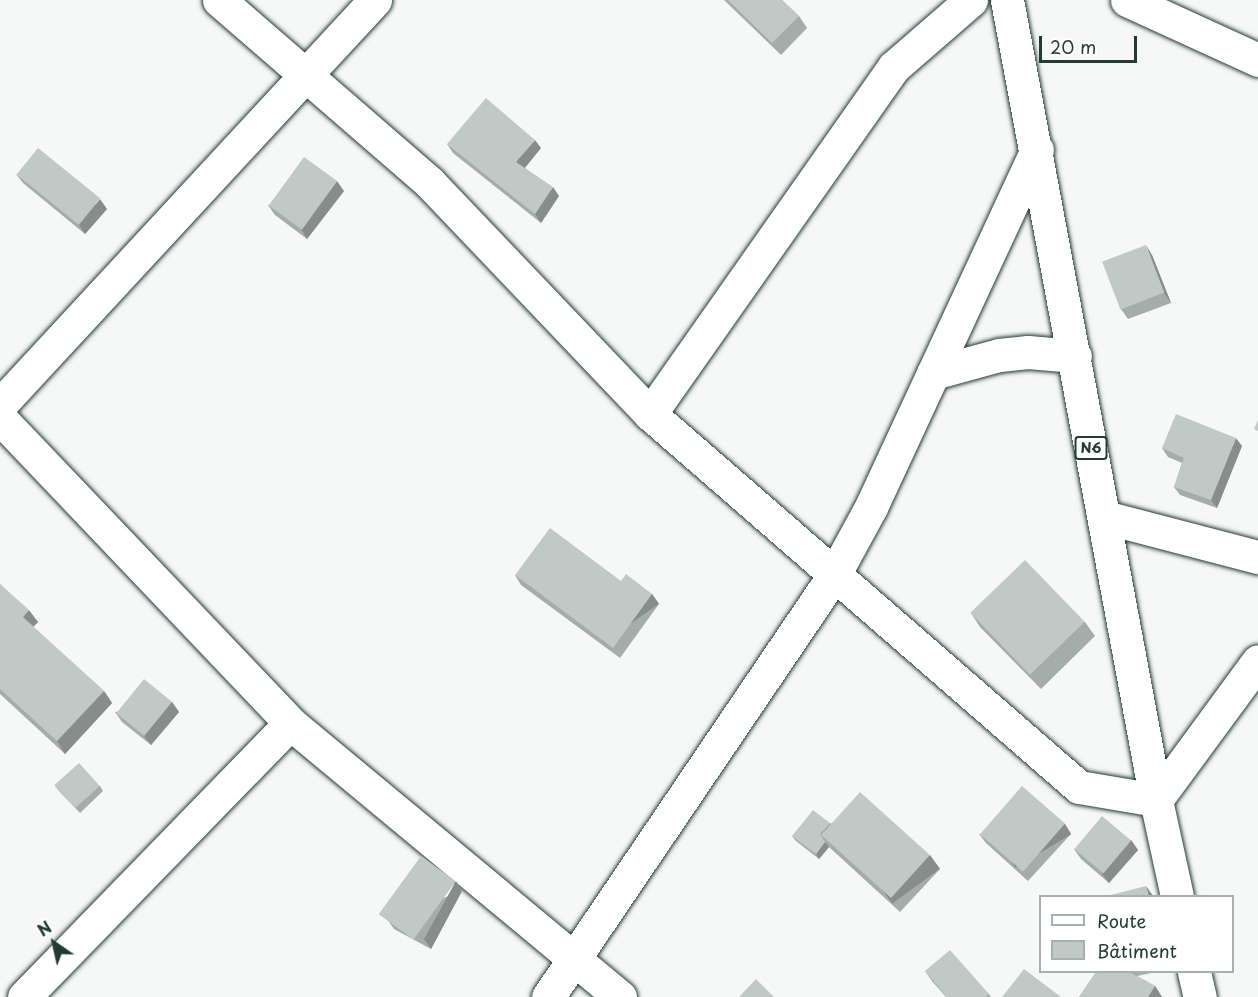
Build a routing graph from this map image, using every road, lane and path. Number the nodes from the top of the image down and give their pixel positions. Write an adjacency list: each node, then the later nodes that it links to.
1 (219, 0): 7 (main road)
2 (375, 0): 7 (main road)
3 (971, 0): 12 (main road)
4 (1007, 0): 8 (main road, N6)
5 (1127, 0): 6 (main road)
6 (1258, 60)
7 (303, 75): 11 (main road); 12 (main road)
8 (1037, 150): 9 (main road, N6); 10 (main road)
9 (1075, 356): 10 (main road); 14 (main road, N6)
10 (933, 373): 16 (main road)
11 (0, 405)
12 (650, 414): 16 (main road)
13 (0, 418): 18 (main road)
14 (1104, 517): 15 (main road); 19 (main road, N6)
15 (1258, 557)
16 (834, 575): 19 (main road); 21 (main road)
17 (1258, 661): 19 (main road)
18 (290, 723): 21 (main road); 22 (main road)
19 (1156, 800): 20 (main road, N6)
20 (1177, 895)
21 (575, 959): 23 (main road); 24 (main road)
22 (24, 997)
23 (548, 997)
24 (620, 997)

